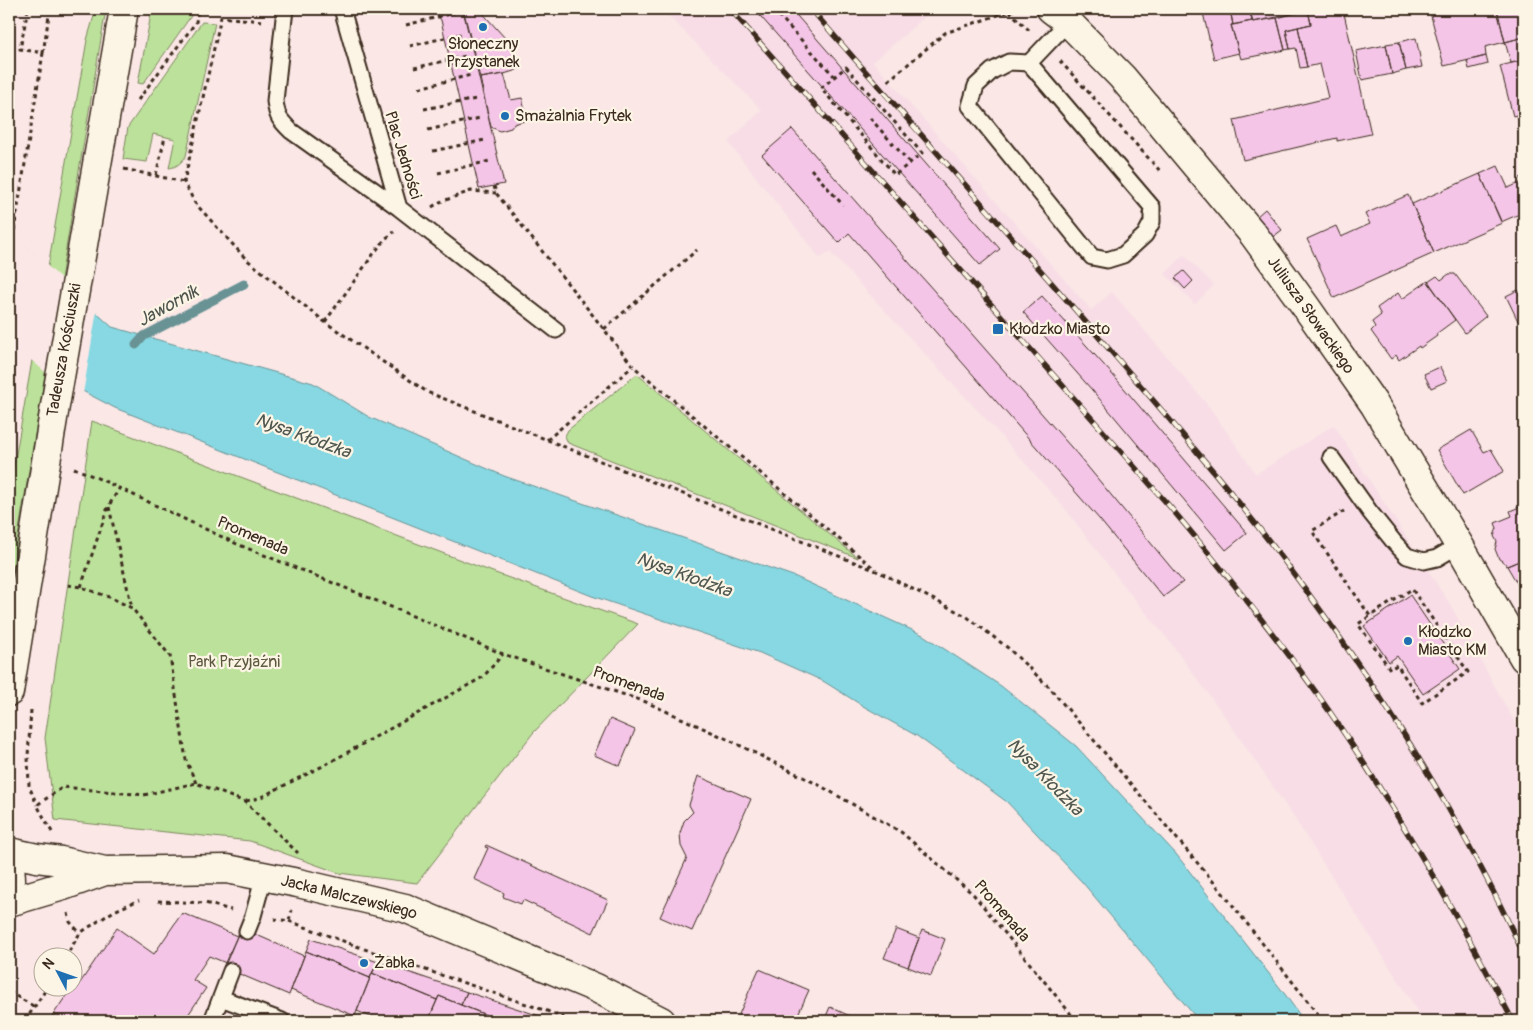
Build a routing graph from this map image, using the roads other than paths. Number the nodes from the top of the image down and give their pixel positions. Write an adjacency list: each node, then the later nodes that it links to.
1 (124, 9): 11 (street, Tadeusza Kościuszki)
2 (285, 9): 6 (lane)
3 (342, 9): 6 (lane, Plac Jedności)
4 (1060, 15): 5 (lane); 9 (street, Juliusza Słowackiego)
5 (1029, 63): 5 (lane)
6 (398, 208): 7 (lane, Plac Jedności)
7 (556, 330)
8 (1331, 456): 9 (lane)
9 (1459, 545): 10 (street, Juliusza Słowackiego)
10 (1522, 649)
11 (9, 692)
12 (9, 852): 14 (street, Jacka Malczewskiego)
13 (9, 862): 16 (street)
14 (105, 871): 15 (street, Jacka Malczewskiego); 17 (street, Jacka Malczewskiego)
15 (264, 876): 18 (lane); 23 (street, Jacka Malczewskiego)
16 (9, 891)
17 (9, 902)
18 (247, 931)
19 (231, 971): 20 (lane)
20 (221, 998): 21 (lane); 22 (lane)
21 (212, 1021)
22 (282, 1021)
23 (661, 1021)

